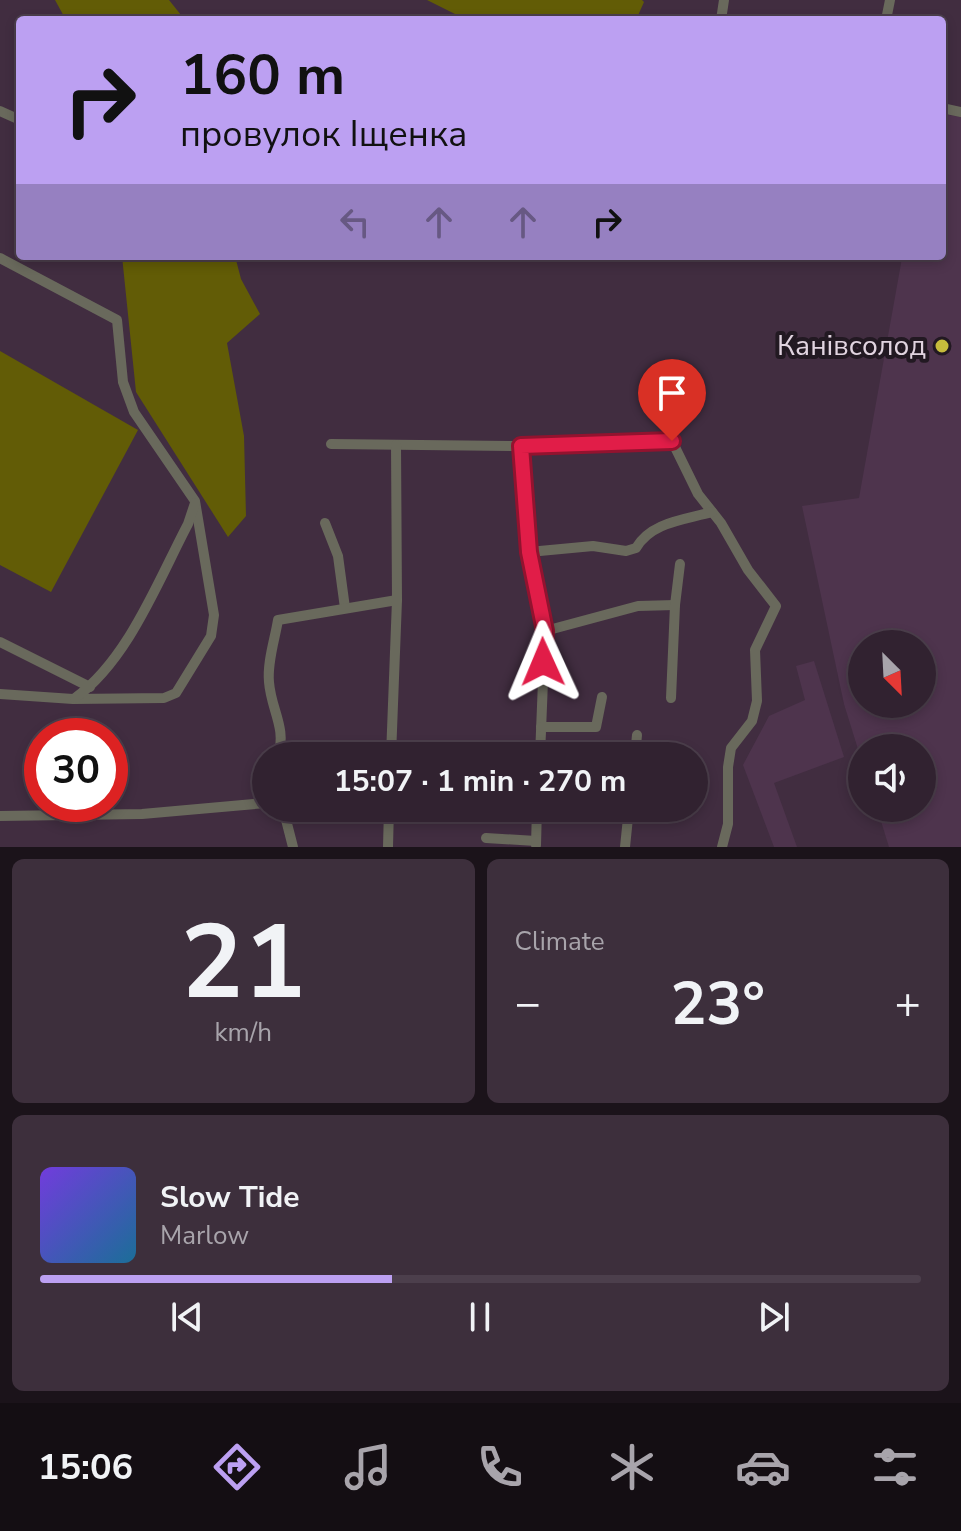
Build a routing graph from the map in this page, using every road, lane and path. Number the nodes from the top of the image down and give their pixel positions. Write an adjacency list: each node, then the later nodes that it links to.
1 (0, 258): 5 (street)
2 (331, 444): 3 (street)
3 (396, 445): 4 (street); 10 (street)
4 (521, 446): 6 (street); 8 (street)
5 (195, 501): 15 (street); 19 (street)
6 (712, 512): 8 (street); 37 (street)
7 (325, 523): 12 (street)
8 (529, 552): 13 (street)
9 (680, 564): 11 (street)
10 (397, 600): 12 (street); 23 (street)
11 (675, 605): 13 (street); 18 (street)
12 (345, 608): 22 (street)
13 (545, 631): 20 (street)
14 (0, 642): 15 (street)
15 (90, 687): 19 (street)
16 (0, 694): 19 (street)
17 (602, 697): 20 (street)
18 (671, 698)
19 (73, 699)
20 (541, 727): 24 (street)
21 (637, 735): 25 (street)
22 (280, 742)
23 (392, 742)
24 (540, 742)
25 (636, 742)
26 (252, 804): 27 (street)
27 (0, 816)
28 (287, 822): 34 (street)
29 (389, 822): 35 (street)
30 (537, 822): 33 (street)
31 (628, 822): 36 (street)
32 (486, 838): 33 (street)
33 (536, 844)
34 (293, 847)
35 (388, 847)
36 (625, 847)
37 (722, 847)

